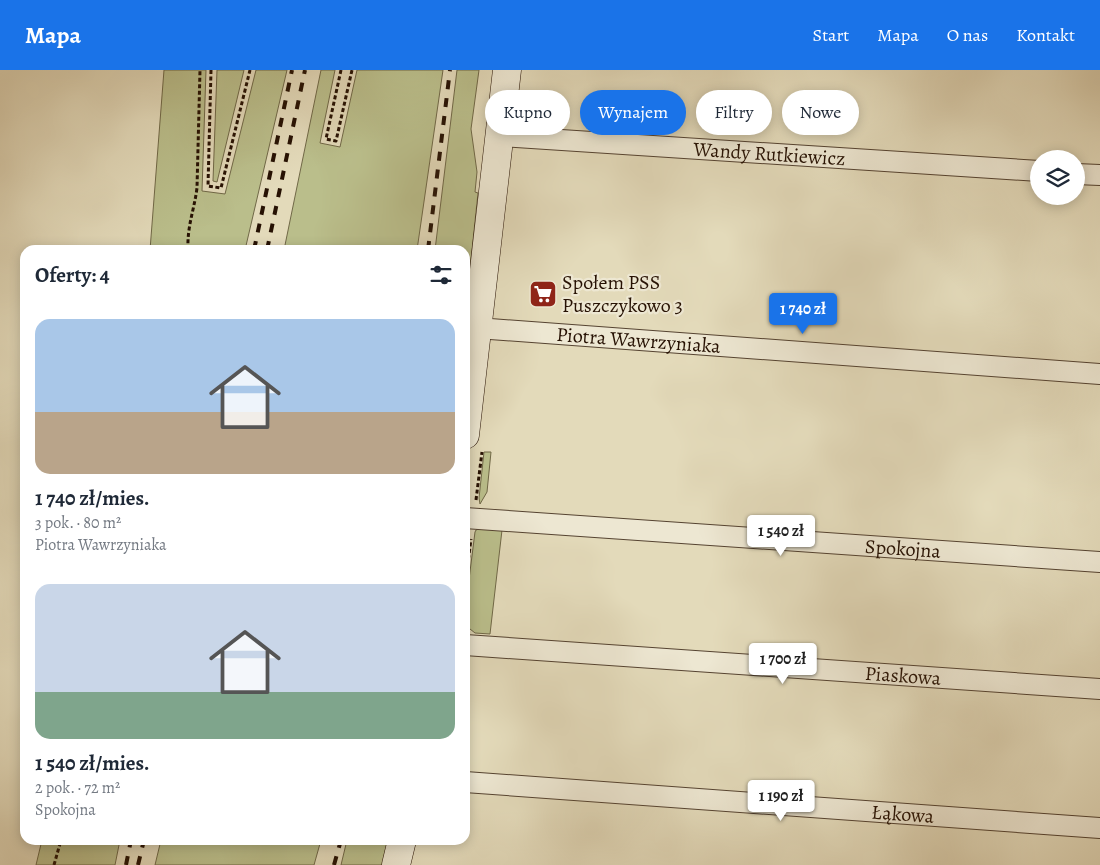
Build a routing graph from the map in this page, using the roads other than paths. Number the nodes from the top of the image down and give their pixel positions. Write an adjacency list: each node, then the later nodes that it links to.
1 (507, 70): 2 (main road)
2 (500, 136): 3 (street, Wandy Rutkiewicz); 6 (main road)
3 (1030, 170)
4 (1085, 174): 5 (street)
5 (1100, 175)
6 (477, 328): 7 (street, Piotra Wawrzyniaka); 8 (main road)
7 (1100, 374)
8 (470, 390)
9 (470, 518): 10 (street, Spokojna)
10 (1100, 562)
11 (470, 645): 12 (street, Piaskowa)
12 (1100, 689)
13 (470, 782): 14 (street, Łąkowa)
14 (1100, 828)
15 (401, 845): 16 (main road)
16 (396, 865)

